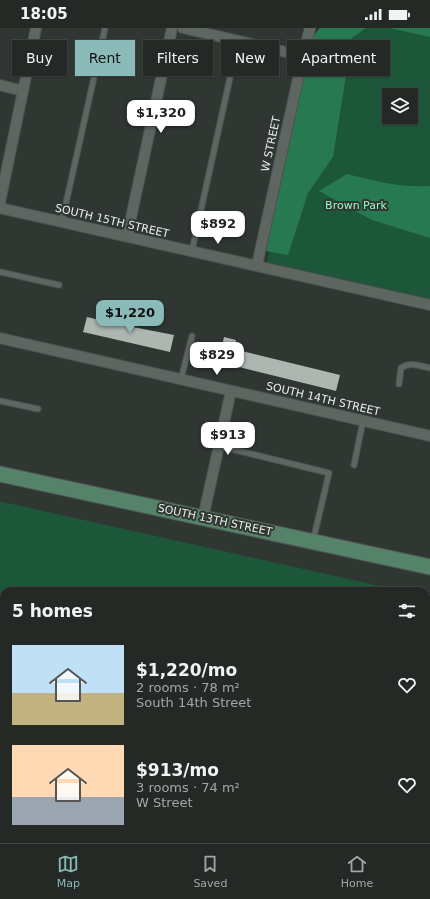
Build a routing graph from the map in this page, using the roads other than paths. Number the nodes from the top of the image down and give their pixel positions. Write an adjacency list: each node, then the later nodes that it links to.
1 (36, 28): 11 (street)
2 (105, 28): 14 (lane)
3 (172, 28): 15 (street)
4 (182, 28): 6 (street)
5 (310, 28): 7 (street, W STREET)
6 (234, 40)
7 (307, 40)
8 (230, 76): 16 (lane)
9 (299, 76): 17 (street, W STREET)
10 (0, 86): 11 (street)
11 (23, 90): 12 (street)
12 (0, 202)
13 (0, 208): 14 (street, SOUTH 15TH STREET)
14 (62, 221): 15 (street, SOUTH 15TH STREET)
15 (127, 236): 16 (street, SOUTH 15TH STREET)
16 (192, 251): 17 (street, SOUTH 15TH STREET)
17 (258, 265): 20 (street, SOUTH 15TH STREET)
18 (0, 272): 19 (lane)
19 (59, 285)
20 (430, 305)
21 (192, 336): 24 (lane)
22 (0, 338): 24 (street, SOUTH 14TH STREET)
23 (430, 368): 25 (lane)
24 (181, 379): 26 (street, SOUTH 14TH STREET)
25 (399, 384)
26 (231, 390): 29 (street, SOUTH 14TH STREET); 31 (street)
27 (0, 401): 28 (lane)
28 (38, 409)
29 (364, 421): 30 (street, SOUTH 14TH STREET); 32 (lane)
30 (430, 436)
31 (219, 446): 34 (street); 35 (lane)
32 (354, 465)
33 (0, 474): 34 (main road, SOUTH 13TH STREET)
34 (203, 518): 35 (main road, SOUTH 13TH STREET)
35 (313, 541): 36 (main road, SOUTH 13TH STREET)
36 (430, 567)

